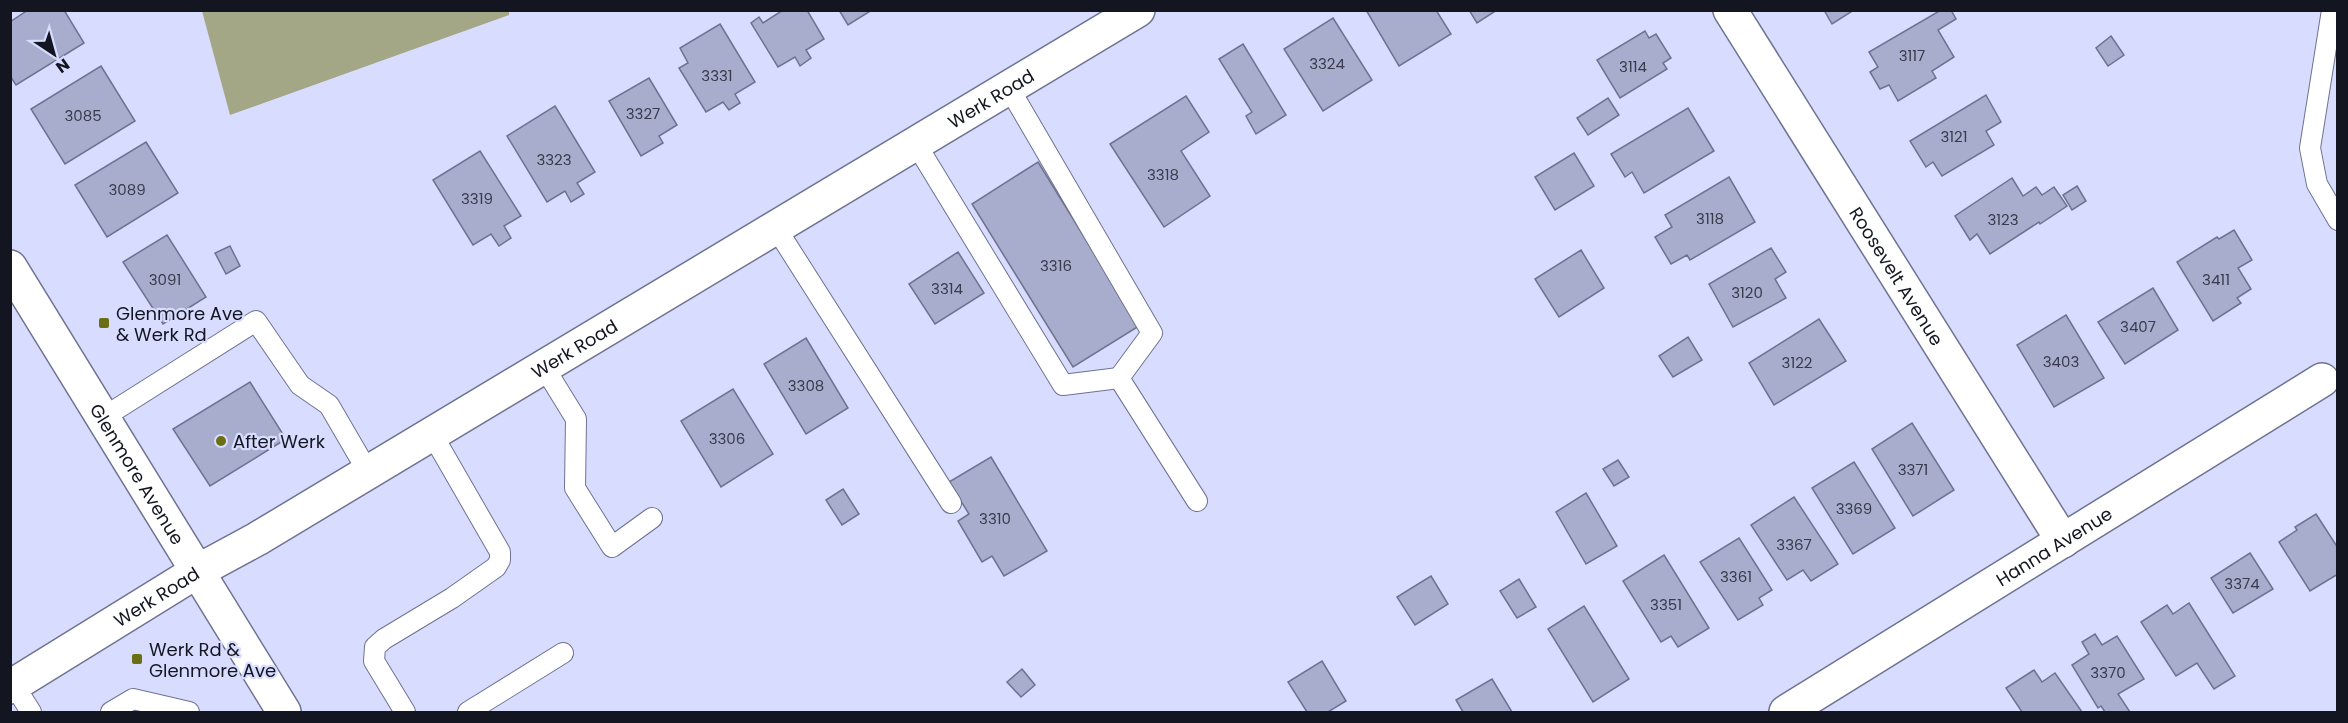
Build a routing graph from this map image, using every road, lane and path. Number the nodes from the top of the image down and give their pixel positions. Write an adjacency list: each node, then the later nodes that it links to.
1 (1138, 10): 4 (street, Werk Road)
2 (1730, 10): 18 (street, Roosevelt Avenue)
3 (2332, 10): 6 (lane)
4 (1009, 88): 5 (street, Werk Road); 10 (lane)
5 (916, 144): 7 (street, Werk Road); 10 (lane)
6 (2337, 220)
7 (776, 228): 9 (street, Werk Road); 16 (lane)
8 (10, 267): 12 (street, Glenmore Avenue)
9 (544, 367): 13 (street, Werk Road); 17 (lane)
10 (1119, 378): 15 (lane)
11 (2322, 381): 18 (street, Hanna Avenue)
12 (104, 417): 14 (lane); 19 (street, Glenmore Avenue)
13 (432, 434): 14 (street, Werk Road); 26 (lane)
14 (368, 472): 19 (street, Werk Road)
15 (1197, 501)
16 (951, 503)
17 (652, 518)
18 (2063, 541): 28 (street, Hanna Avenue)
19 (196, 572): 21 (street, Werk Road); 25 (street, Glenmore Avenue)
20 (563, 653): 27 (lane)
21 (12, 686): 22 (lane)
22 (31, 712)
23 (111, 712): 24 (lane)
24 (189, 712)
25 (284, 712)
26 (405, 712)
27 (468, 712)
28 (1786, 712)

